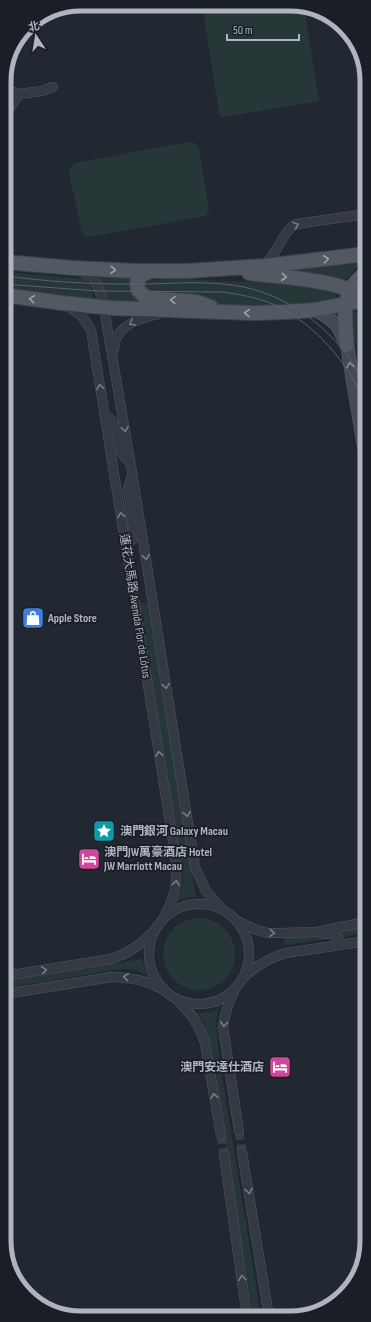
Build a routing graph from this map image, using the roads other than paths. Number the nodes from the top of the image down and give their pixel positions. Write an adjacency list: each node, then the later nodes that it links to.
1 (53, 87): 3 (street)
2 (11, 91): 3 (street)
3 (19, 94): 4 (street)
4 (11, 106)
5 (360, 215): 8 (street, one-way to 5)
6 (360, 255): 8 (main road, one-way to 6)
7 (11, 263): 9 (main road)
8 (264, 266): 10 (main road)
9 (74, 268): 11 (main road, one-way to 11); 19 (street, 蓮花大馬路 Avenida Flor de Lótus)
10 (217, 270): 11 (main road); 13 (main road, one-way to 13)
11 (153, 271): 22 (main road, one-way to 11)
12 (360, 278): 13 (main road)
13 (350, 290): 14 (main road); 18 (main road)
14 (360, 295)
15 (11, 297): 17 (main road, one-way to 15)
16 (360, 301): 18 (main road)
17 (62, 303): 19 (main road); 25 (street, 蓮花大馬路 Avenida Flor de Lótus, one-way to 17)
18 (346, 304): 20 (main road); 23 (main road)
19 (104, 308): 21 (main road); 24 (street, 蓮花大馬路 Avenida Flor de Lótus)
20 (314, 310): 22 (main road, one-way to 22); 23 (main road)
21 (169, 311): 22 (main road); 24 (street, one-way to 24)
22 (224, 313)
23 (347, 345): 26 (main road, one-way to 23)
24 (113, 358): 27 (street, 蓮花大馬路 Avenida Flor de Lótus, one-way to 27)
25 (105, 415): 27 (street); 28 (street, 蓮花大馬路 Avenida Flor de Lótus, one-way to 25)
26 (360, 423)
27 (132, 470): 28 (street); 29 (street, 蓮花大馬路 Avenida Flor de Lótus, one-way to 29)
28 (126, 546): 30 (street, 蓮花大馬路 Avenida Flor de Lótus, one-way to 28)
29 (222, 910): 30 (street); 31 (street)
30 (163, 919): 33 (street)
31 (236, 921): 34 (street, one-way to 34); 38 (street)
32 (360, 923): 34 (street)
33 (155, 930): 37 (street, one-way to 33); 40 (street)
34 (316, 932): 36 (street)
35 (360, 942): 36 (street)
36 (341, 944): 38 (street)
37 (11, 975)
38 (245, 976): 39 (street)
39 (237, 988): 42 (street); 43 (street, one-way to 43)
40 (163, 990): 41 (street, one-way to 41); 42 (street)
41 (11, 993)
42 (176, 999): 44 (street, one-way to 42)
43 (239, 1131)
44 (221, 1135)
45 (242, 1152): 48 (street, one-way to 48)
46 (224, 1155): 47 (street, one-way to 46)
47 (247, 1311)
48 (268, 1311)

